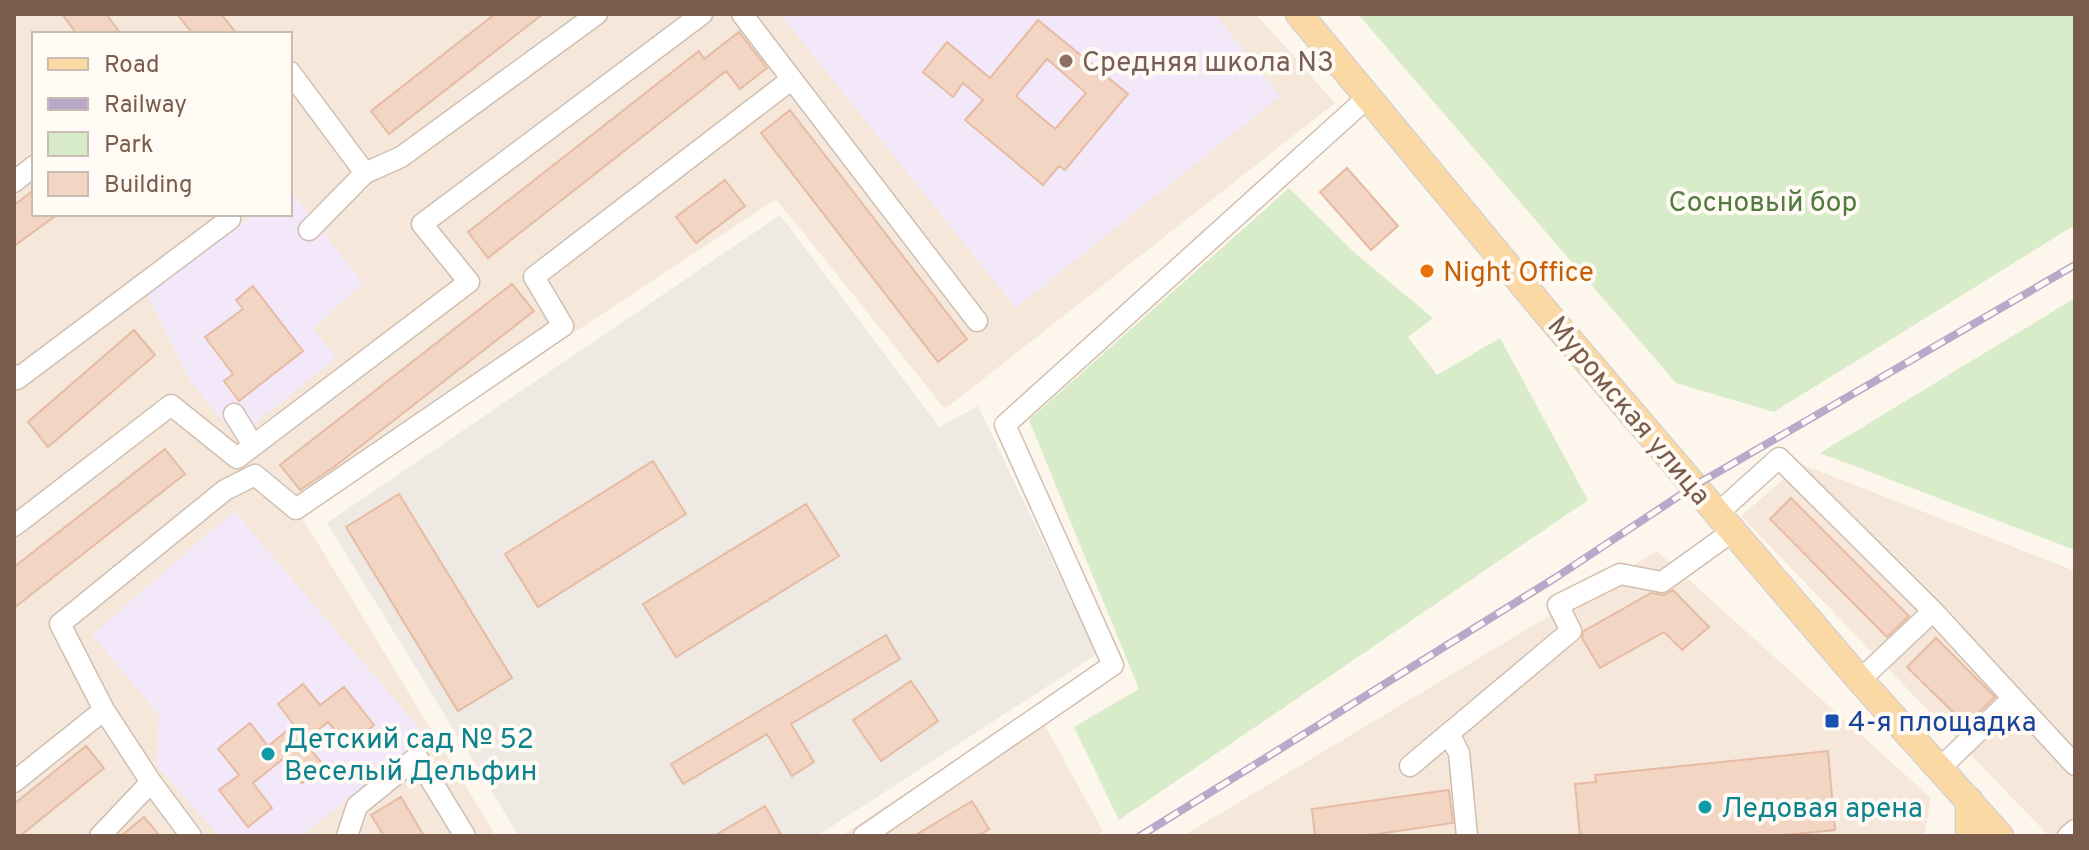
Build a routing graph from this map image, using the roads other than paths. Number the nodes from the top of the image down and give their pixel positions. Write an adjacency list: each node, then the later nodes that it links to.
1 (597, 14): 9 (street)
2 (702, 14): 16 (street)
3 (742, 14): 6 (street)
4 (1299, 14): 7 (main road, Муромская улица)
5 (292, 75): 9 (street)
6 (792, 79): 13 (street); 17 (street)
7 (1368, 97): 18 (main road, Муромская улица); 36 (street)
8 (32, 168): 10 (street)
9 (365, 173): 12 (street)
10 (14, 182)
11 (230, 219): 14 (street)
12 (309, 230)
13 (977, 321)
14 (14, 375)
15 (234, 414): 16 (street)
16 (245, 452): 17 (street); 19 (street)
17 (255, 475): 23 (street)
18 (1725, 522): 20 (street); 21 (main road, Муромская улица); 24 (street)
19 (14, 526)
20 (1933, 611): 21 (street); 22 (street)
21 (1860, 680): 27 (main road, Муромская улица)
22 (2013, 698): 25 (street); 27 (street)
23 (104, 710): 28 (street); 29 (street)
24 (1449, 734): 26 (street); 37 (street)
25 (2075, 765)
26 (1410, 766)
27 (1940, 768): 30 (main road, Муромская улица)
28 (18, 771)
29 (151, 782): 33 (street); 34 (street)
30 (1969, 800): 38 (main road); 39 (main road, Муромская улица)
31 (2075, 830): 40 (street)
32 (351, 834): 35 (street)
33 (100, 836)
34 (191, 836)
35 (465, 836)
36 (864, 836)
37 (1467, 836)
38 (1969, 836)
39 (2000, 836)
40 (2068, 836)

